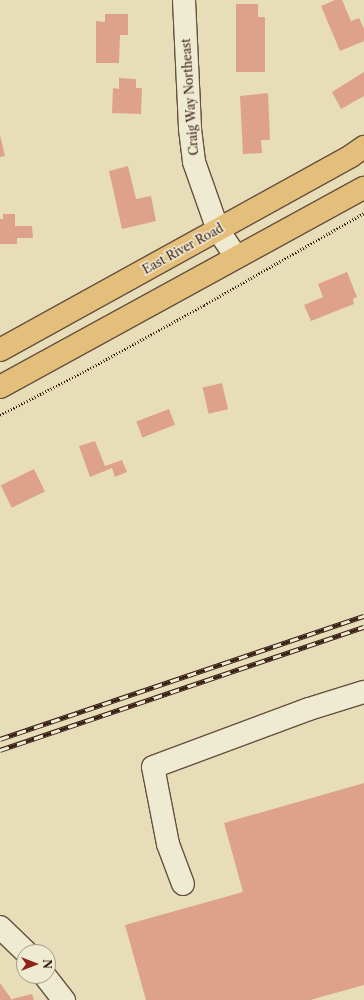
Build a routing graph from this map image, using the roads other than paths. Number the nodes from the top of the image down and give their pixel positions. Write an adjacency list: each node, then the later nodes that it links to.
1 (184, 0): 4 (street, Craig Way Northeast)
2 (364, 147): 4 (main road, East River Road)
3 (364, 188): 5 (main road)
4 (218, 230): 5 (street, Craig Way Northeast); 6 (main road, East River Road)
5 (236, 257): 7 (main road)
6 (0, 350)
7 (0, 387)
8 (364, 692): 9 (street)
9 (183, 884)
10 (0, 927): 11 (street)
11 (18, 944)
12 (51, 984): 13 (street)
13 (64, 1000)

